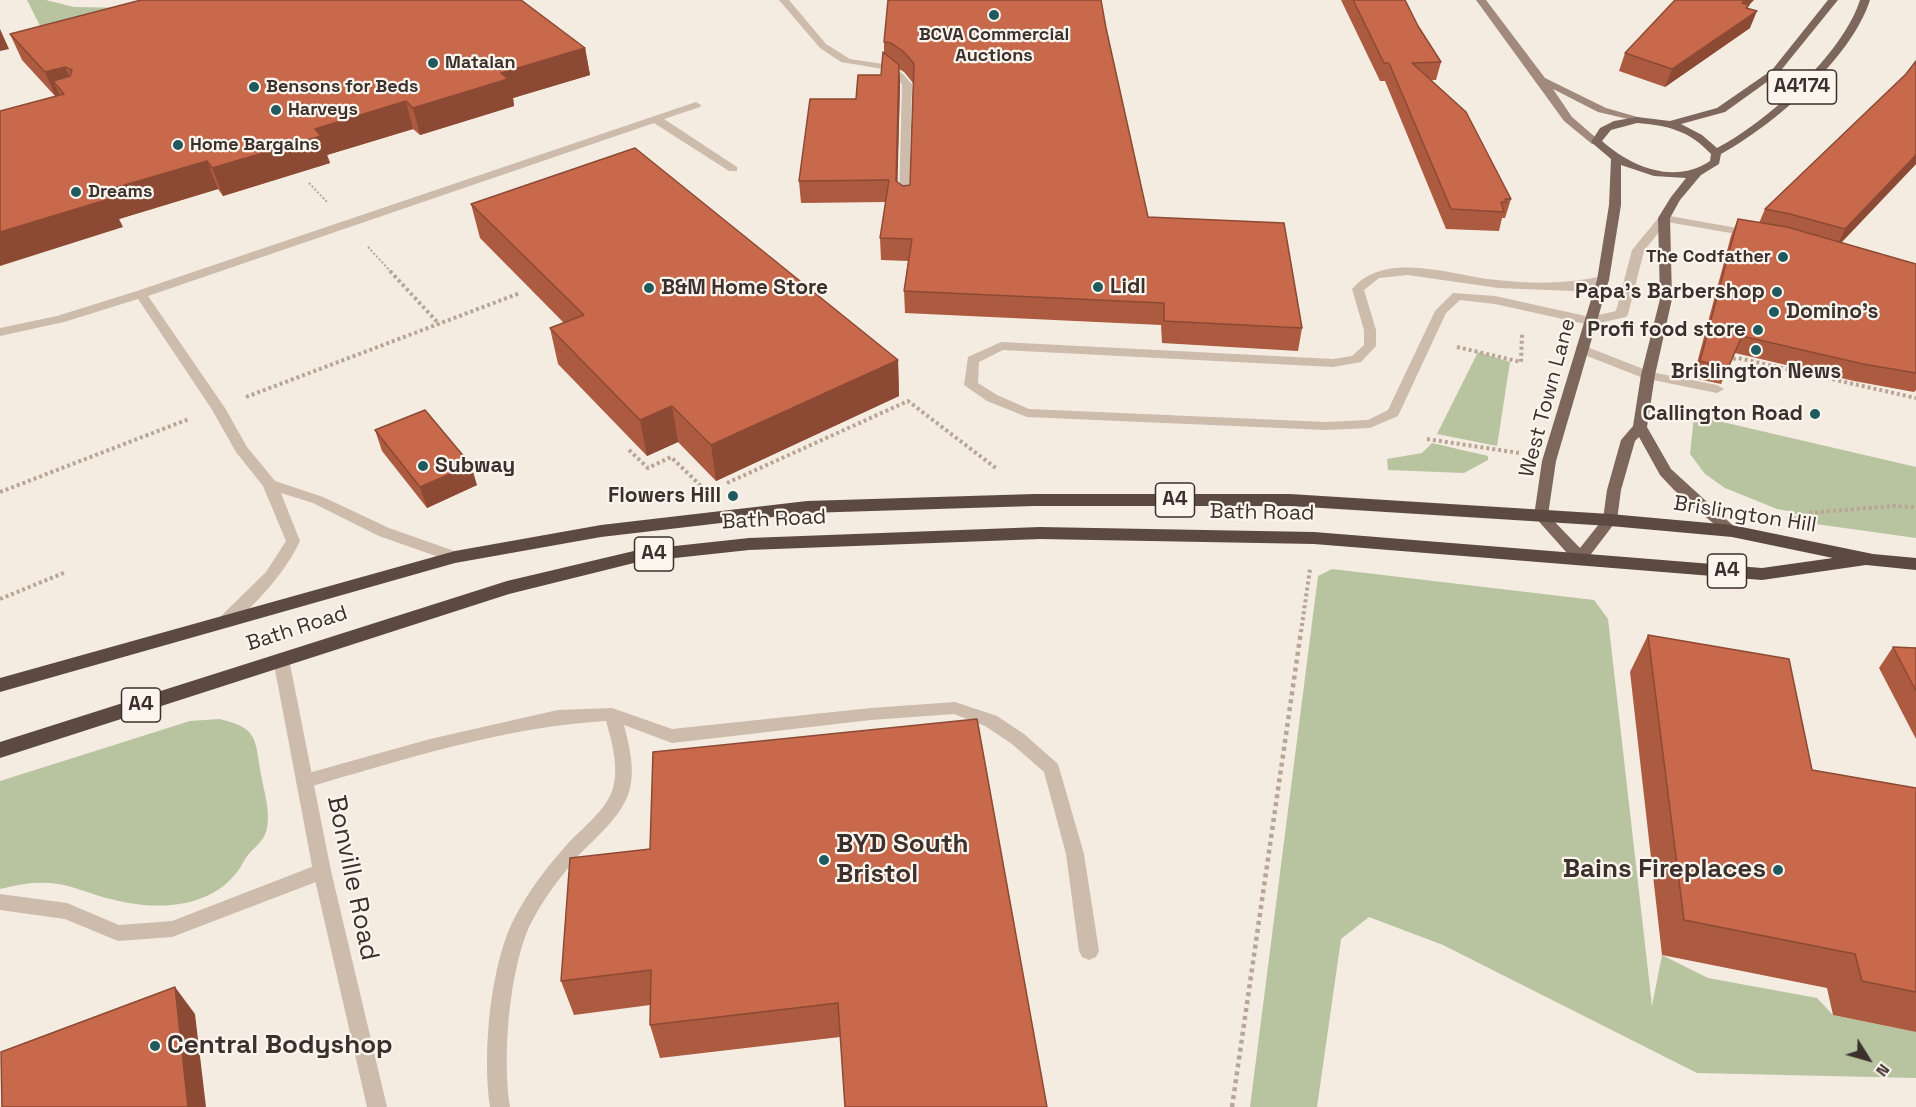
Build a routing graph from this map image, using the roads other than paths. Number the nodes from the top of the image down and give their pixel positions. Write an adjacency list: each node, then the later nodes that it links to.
1 (784, 0): 15 (street)
2 (1481, 0): 5 (main road)
3 (1833, 0): 9 (main road, A4174)
4 (1865, 0): 11 (main road, A4174)
5 (1541, 79): 8 (main road); 10 (main road)
6 (696, 105): 7 (street)
7 (656, 119): 13 (street); 19 (street)
8 (1637, 120): 9 (main road, A4174); 10 (main road, A4174)
9 (1670, 124): 11 (main road, A4174)
10 (1596, 142): 12 (main road)
11 (1716, 153): 14 (main road, A4174)
12 (1616, 160): 14 (main road); 18 (main road, West Town Lane)
13 (733, 170)
14 (1697, 173): 16 (main road, A4174)
15 (905, 203)
16 (1664, 218): 17 (street); 20 (street); 23 (main road)
17 (1770, 236)
18 (1603, 280): 20 (main road, West Town Lane); 20 (street)
19 (141, 294): 21 (street); 26 (street)
20 (1590, 321): 22 (main road, West Town Lane)
21 (0, 332)
22 (1582, 349): 23 (street); 27 (main road, West Town Lane)
23 (1648, 375): 24 (street); 25 (main road)
24 (1717, 389)
25 (1640, 427): 28 (main road); 29 (main road)
26 (270, 484): 30 (street); 34 (street)
27 (1541, 516): 28 (highway, A4); 30 (highway, Bath Road / A4); 31 (main road)
28 (1610, 520): 29 (highway, Brislington Hill / A4); 31 (main road)
29 (1732, 531): 32 (highway, Brislington Hill / A4)
30 (455, 557): 34 (highway, Bath Road / A4)
31 (1580, 558): 32 (highway, Brislington Hill / A4); 35 (highway, Bath Road / A4)
32 (1873, 560): 33 (highway, Brislington Hill / A4)
33 (1916, 564)
34 (224, 623): 36 (highway, Bath Road / A4)
35 (281, 659): 38 (highway, Bath Road / A4); 39 (street, Bonville Road)
36 (0, 685)
37 (612, 714): 39 (street); 42 (street); 44 (street)
38 (0, 750)
39 (305, 782): 40 (street, Bonville Road)
40 (322, 871): 41 (street); 43 (street, Bonville Road)
41 (0, 902)
42 (1089, 951)
43 (376, 1107)
44 (500, 1107)

